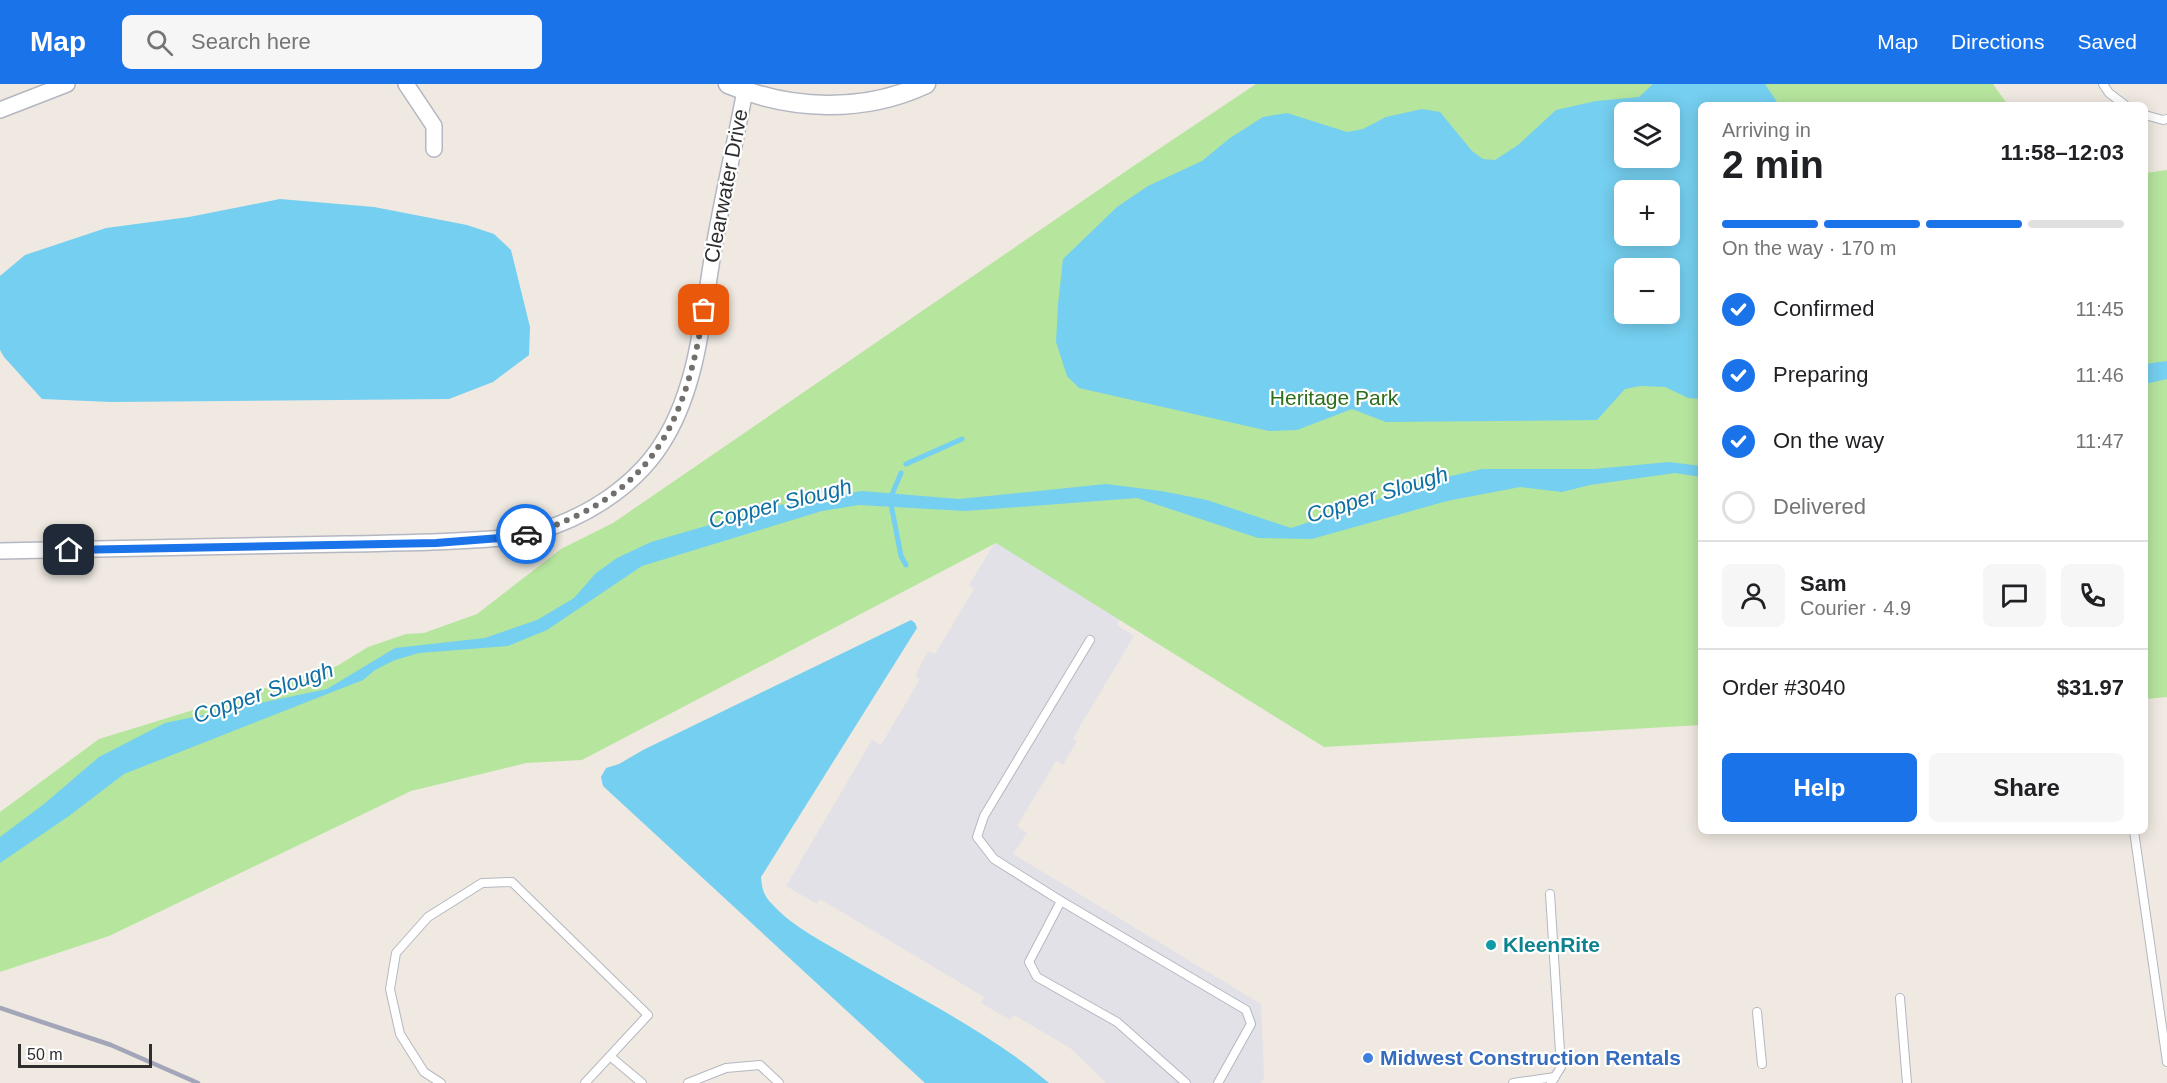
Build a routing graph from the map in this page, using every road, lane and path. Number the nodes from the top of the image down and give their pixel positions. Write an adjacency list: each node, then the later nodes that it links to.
1 (67, 84): 7 (street)
2 (406, 84): 10 (street)
3 (926, 84): 5 (street)
4 (2103, 84): 6 (lane)
5 (736, 87): 11 (street, Clearwater Drive)
6 (2121, 102)
7 (0, 110)
8 (2148, 116): 9 (lane)
9 (2167, 119)
10 (434, 148)
11 (0, 551)
12 (1090, 640): 15 (lane)
13 (2134, 834): 19 (lane)
14 (1550, 894): 21 (lane)
15 (1062, 901): 27 (lane); 28 (lane)
16 (1900, 998): 30 (lane)
17 (1757, 1012): 20 (lane)
18 (611, 1057): 22 (lane); 23 (lane); 24 (lane)
19 (2167, 1062)
20 (1762, 1064)
21 (1553, 1080): 29 (lane)
22 (441, 1083)
23 (585, 1083)
24 (642, 1083)
25 (687, 1083): 26 (lane)
26 (779, 1083)
27 (1186, 1083)
28 (1218, 1083)
29 (1513, 1083)
30 (1907, 1083)

